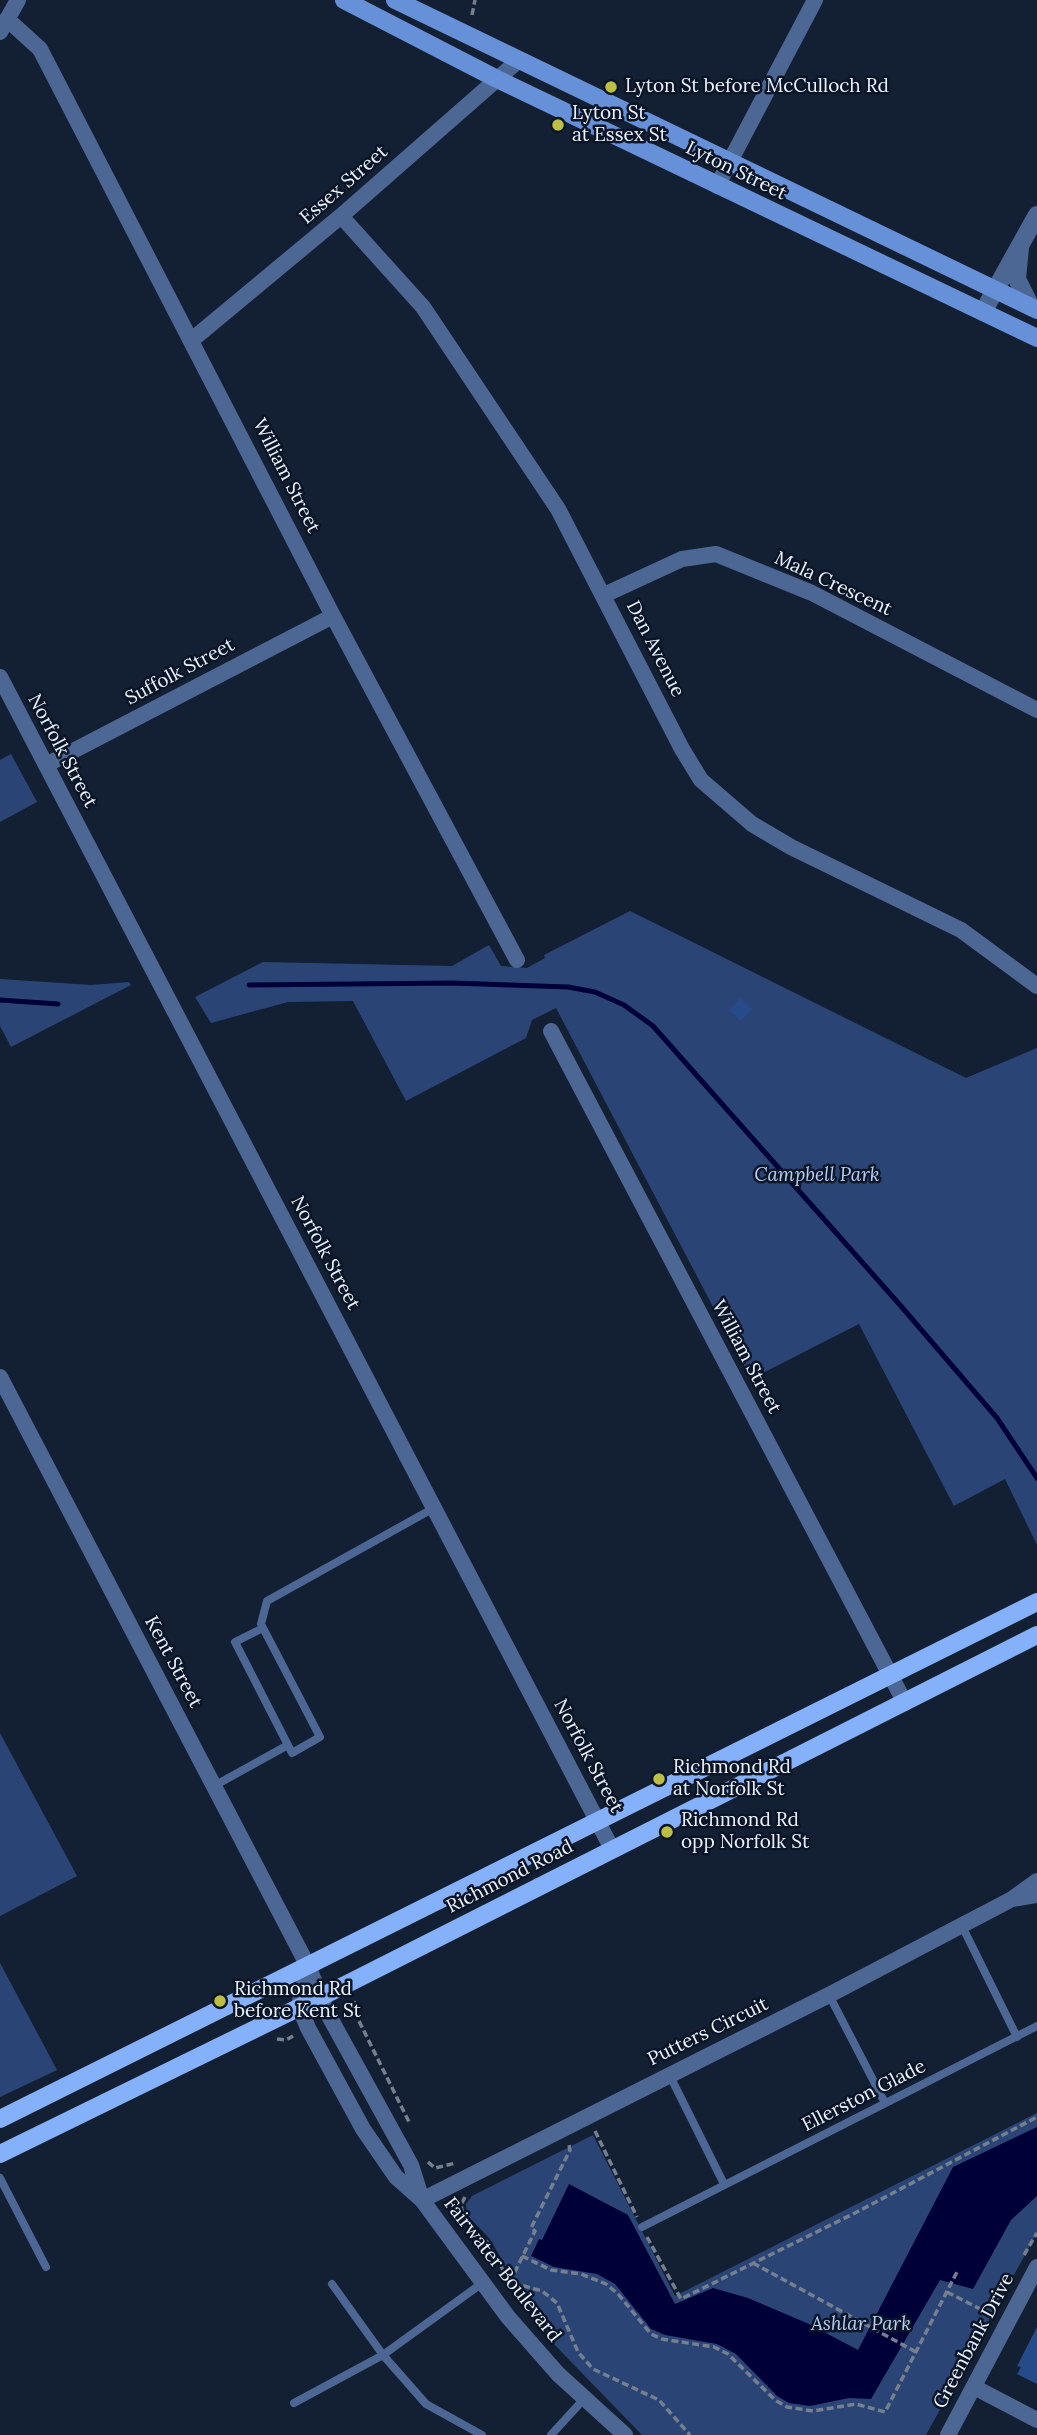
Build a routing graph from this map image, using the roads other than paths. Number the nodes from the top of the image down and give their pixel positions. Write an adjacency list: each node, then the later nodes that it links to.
1 (18, 0): 5 (street)
2 (344, 0): 7 (main road, Lyton Street)
3 (395, 0): 6 (main road, Lyton Street)
4 (815, 0): 8 (street)
5 (4, 26): 17 (street, William Street)
6 (519, 60): 7 (street, Essex Street); 8 (main road, Lyton Street)
7 (497, 79): 9 (main road, Lyton Street); 11 (street, Essex Street)
8 (730, 161): 9 (street); 13 (main road, Lyton Street)
9 (717, 186): 15 (main road, Lyton Street)
10 (1037, 215): 12 (street)
11 (341, 216): 17 (street, Essex Street); 18 (street, Dan Avenue)
12 (1020, 248): 13 (street); 14 (street)
13 (994, 289): 14 (main road, Lyton Street); 15 (street)
14 (1034, 308)
15 (983, 312): 16 (main road, Lyton Street)
16 (1037, 338)
17 (193, 340): 19 (street, William Street)
18 (604, 595): 21 (street, Mala Crescent); 24 (street, Dan Avenue)
19 (333, 615): 22 (street, Suffolk Street); 23 (street, William Street)
20 (0, 677): 22 (street, Norfolk Street)
21 (1037, 710)
22 (46, 765): 27 (street, Norfolk Street)
23 (517, 960)
24 (1037, 986)
25 (551, 1031): 31 (street, William Street)
26 (0, 1377): 34 (street, Kent Street)
27 (434, 1508): 29 (lane); 35 (street, Norfolk Street)
28 (1037, 1602): 31 (main road, Richmond Road)
29 (263, 1628): 33 (lane); 33 (lane)
30 (1037, 1635): 32 (main road, Richmond Road)
31 (891, 1675): 32 (street, William Street); 35 (main road, Richmond Road)
32 (905, 1703): 36 (main road, Richmond Road)
33 (288, 1745): 34 (lane)
34 (214, 1786): 41 (street, Kent Street)
35 (598, 1822): 36 (street, Norfolk Street); 41 (main road, Richmond Road)
36 (612, 1849): 43 (main road, Richmond Road)
37 (1037, 1881): 39 (street, Putters Circuit)
38 (1037, 1895): 39 (street, Putters Circuit)
39 (1012, 1899): 40 (street, Putters Circuit)
40 (961, 1926): 42 (street, Putters Circuit); 46 (lane)
41 (308, 1966): 43 (street, Fairwater Boulevard); 44 (street); 49 (main road, Richmond Road)
42 (829, 1995): 47 (street, Putters Circuit); 48 (lane)
43 (322, 1996): 44 (main road, Richmond Road); 53 (street, Fairwater Boulevard)
44 (299, 2006): 50 (main road, Richmond Road); 53 (street)
45 (1037, 2026): 46 (lane, Ellerston Glade)
46 (1017, 2037): 48 (lane, Ellerston Glade)
47 (669, 2074): 52 (lane); 53 (street, Putters Circuit)
48 (885, 2103): 52 (lane, Ellerston Glade)
49 (0, 2119)
50 (0, 2154)
51 (0, 2178): 55 (lane)
52 (724, 2184): 54 (lane, Ellerston Glade)
53 (422, 2200): 58 (street, Fairwater Boulevard)
54 (642, 2227)
55 (46, 2267)
56 (1037, 2267): 60 (street, Greenbank Drive)
57 (332, 2284): 59 (lane)
58 (481, 2284): 59 (lane); 61 (street, Fairwater Boulevard)
59 (383, 2356): 62 (lane); 64 (lane)
60 (974, 2387): 63 (street); 67 (street, Greenbank Drive)
61 (584, 2399): 65 (lane); 66 (street, Fairwater Boulevard)
62 (294, 2403)
63 (1037, 2420)
64 (482, 2435)
65 (551, 2435)
66 (625, 2435)
67 (948, 2435)

